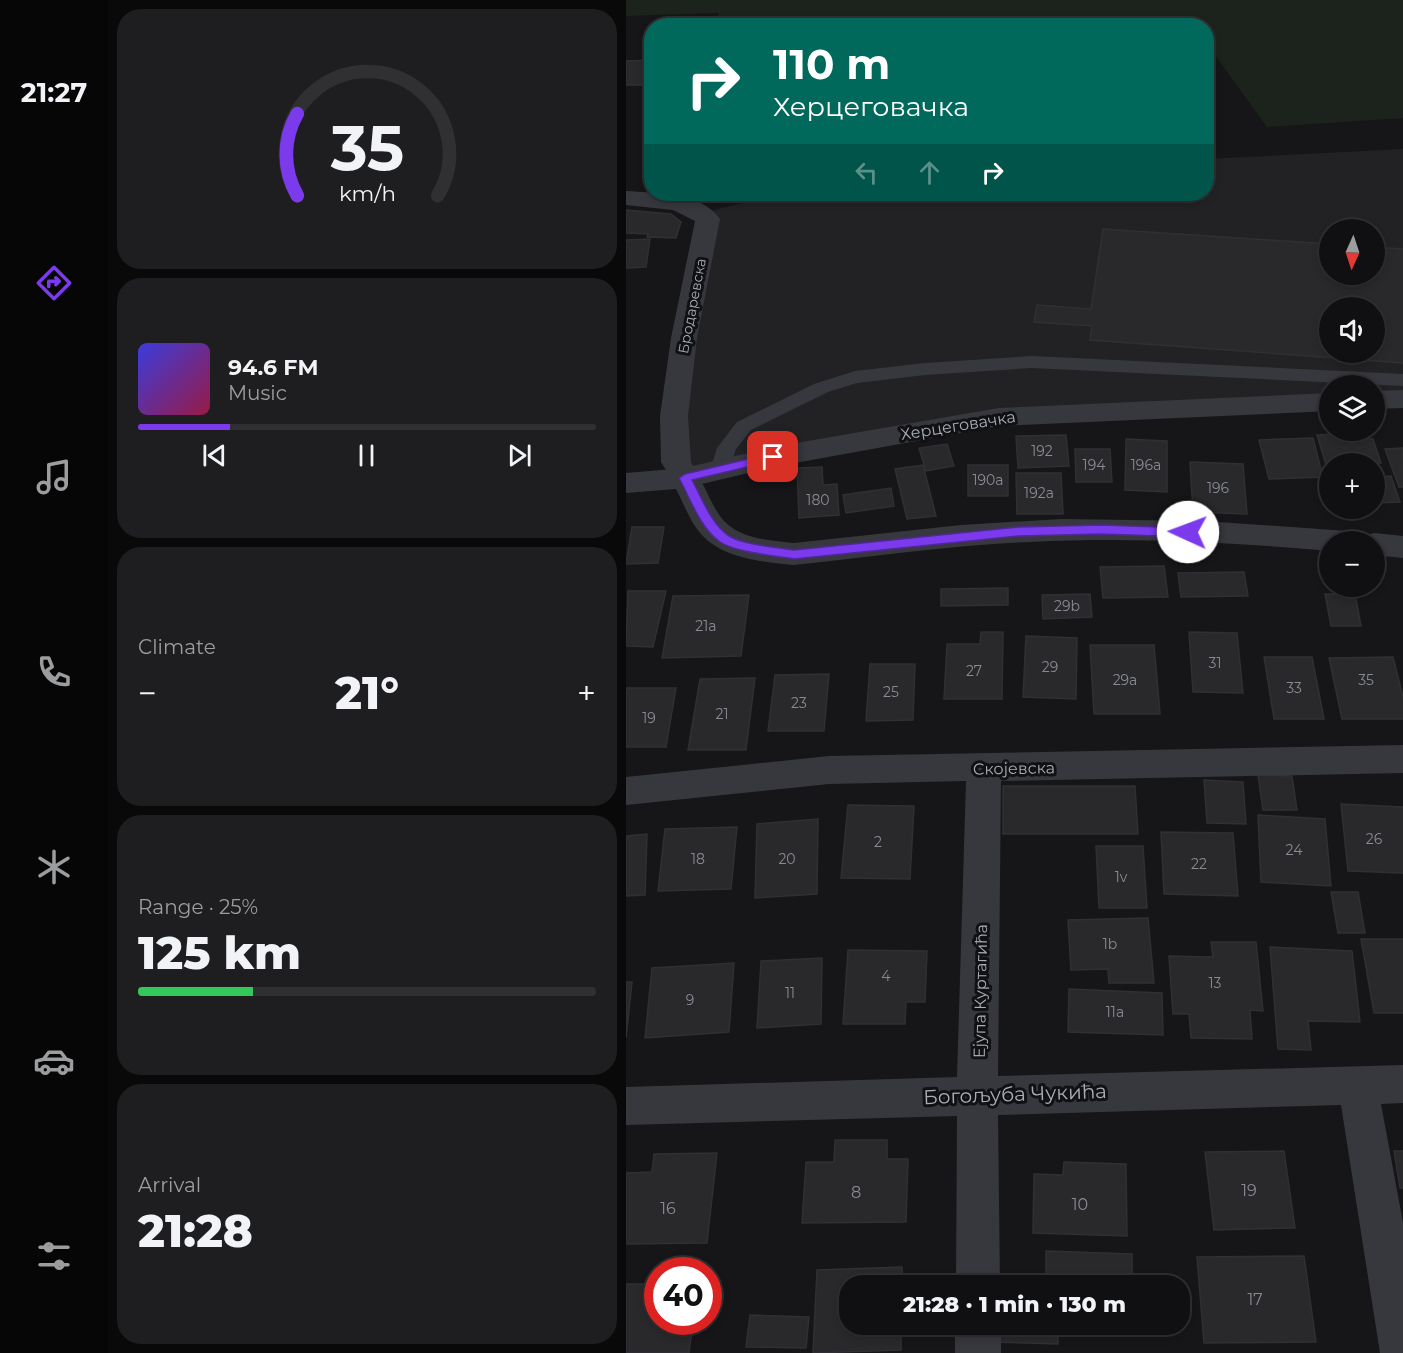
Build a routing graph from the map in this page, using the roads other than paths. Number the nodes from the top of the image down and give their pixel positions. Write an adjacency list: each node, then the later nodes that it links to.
1 (626, 198): 2 (street, Бродаревска)
2 (644, 199)
3 (664, 201): 9 (street, Бродаревска)
4 (1403, 380): 8 (lane)
5 (1403, 399): 6 (street)
6 (1385, 400)
7 (1319, 402): 8 (street, Херцеговачка)
8 (720, 470): 9 (street, Херцеговачка)
9 (685, 478): 10 (street, Херцеговачка); 11 (street)
10 (626, 483)
11 (1319, 540)
12 (1385, 545): 13 (street)
13 (1403, 547)
14 (1403, 759): 15 (street, Скојевска)
15 (984, 769): 16 (street, Скојевска); 19 (street, Ејупа Куртагића)
16 (626, 791)
17 (1403, 1084): 18 (street, Богољуба Чукића)
18 (1358, 1086): 19 (street, Богољуба Чукића); 24 (street)
19 (977, 1095): 20 (street, Богољуба Чукића); 21 (street, Ејупа Куртагића)
20 (626, 1106)
21 (978, 1275)
22 (978, 1335): 23 (street)
23 (978, 1353)
24 (1403, 1353)

